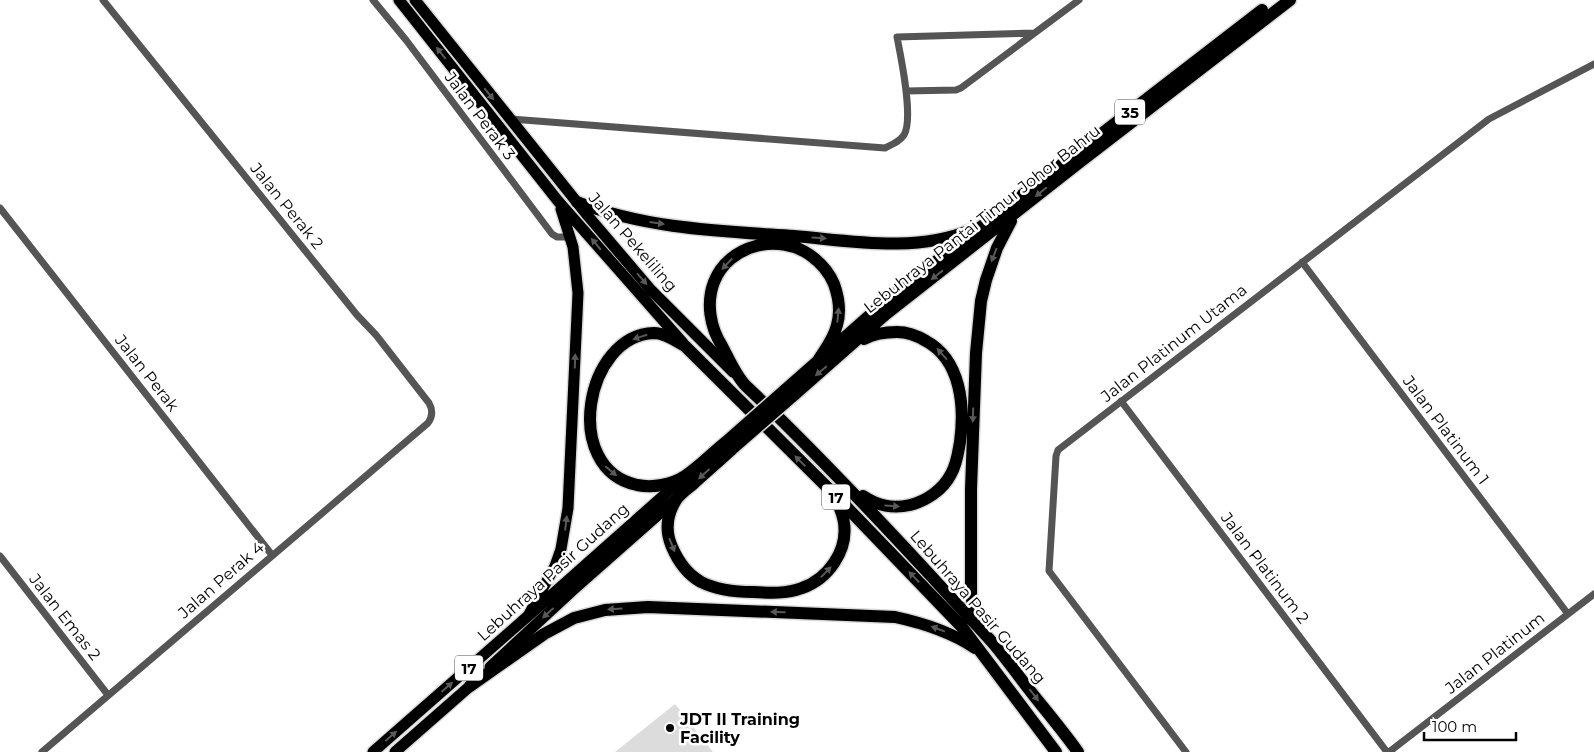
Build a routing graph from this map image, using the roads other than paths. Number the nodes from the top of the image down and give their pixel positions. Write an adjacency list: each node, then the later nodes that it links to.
1 (102, 0): 25 (street, Jalan Perak 2)
2 (373, 0): 17 (street, Jalan Perak 3)
3 (399, 0): 12 (main road, Jalan Pekeliling, one-way to 3)
4 (415, 0): 11 (main road, Jalan Pekeliling, one-way to 11)
5 (1079, 0): 8 (street)
6 (1276, 0): 16 (highway, Lebuhraya Pantai Timur Johor Bahru / 35)
7 (1290, 0): 15 (highway, Lebuhraya Pantai Timur Johor Bahru / 35, one-way to 15)
8 (1034, 33): 10 (street); 10 (street)
9 (1594, 64): 18 (street, Jalan Platinum Utama)
10 (906, 91): 11 (street)
11 (510, 119): 13 (main road, Jalan Pekeliling)
12 (558, 201): 17 (main road); 19 (main road, Jalan Pekeliling, one-way to 12)
13 (577, 202): 16 (highway, one-way to 16); 22 (main road, Jalan Pekeliling / 17, one-way to 22)
14 (0, 208): 31 (street, Jalan Perak)
15 (1017, 212): 20 (highway, Lebuhraya Pantai Timur Johor Bahru / 35, one-way to 20); 36 (highway, one-way to 36)
16 (984, 224): 21 (highway, Lebuhraya Pantai Timur Johor Bahru / 35)
17 (571, 237): 35 (main road, one-way to 17)
18 (1302, 262): 24 (street, Jalan Platinum Utama); 34 (street, Jalan Platinum 1)
19 (686, 346): 27 (highway, Lebuhraya Pasir Gudang, one-way to 27); 29 (highway, Lebuhraya Pasir Gudang / 17, one-way to 19)
20 (849, 348): 23 (highway, Lebuhraya Pantai Timur Johor Bahru / 17, one-way to 23); 28 (highway, one-way to 20)
21 (820, 359): 22 (highway, one-way to 22); 23 (highway, Lebuhraya Pantai Timur Johor Bahru / 17)
22 (743, 382): 28 (highway, Jalan Pekeliling / 17)
23 (789, 392): 26 (highway, Lebuhraya Pasir Gudang / 17, bridge)
24 (1121, 401): 45 (street, Jalan Platinum Utama); 46 (street, Jalan Platinum 2)
25 (419, 430): 31 (street, Jalan Perak 4)
26 (729, 445): 27 (highway, Lebuhraya Pasir Gudang / 17); 30 (highway, Lebuhraya Pasir Gudang / 17, one-way to 30)
27 (684, 477): 35 (main road, Lebuhraya Pasir Gudang / 17)
28 (848, 486): 36 (highway, Lebuhraya Pasir Gudang / 17)
29 (834, 494): 30 (highway, one-way to 29); 37 (highway, Lebuhraya Pasir Gudang / 17, one-way to 29)
30 (676, 499): 38 (main road, Lebuhraya Pasir Gudang / 17, one-way to 38)
31 (272, 555): 39 (street, Jalan Perak 4)
32 (0, 556): 39 (street, Jalan Emas 2)
33 (1594, 594): 34 (street, Jalan Platinum)
34 (1568, 614): 46 (street, Jalan Platinum)
35 (528, 616): 41 (main road, Lebuhraya Pasir Gudang / 17, one-way to 35)
36 (993, 643): 44 (highway, Lebuhraya Pasir Gudang / 17, one-way to 44)
37 (981, 652): 38 (highway, one-way to 38); 43 (highway, Lebuhraya Pasir Gudang / 17)
38 (470, 686): 42 (main road, Lebuhraya Pasir Gudang / 17)
39 (108, 695): 40 (street, Jalan Perak 4)
40 (42, 752)
41 (373, 752)
42 (395, 752)
43 (1056, 752)
44 (1078, 752)
45 (1186, 752)
46 (1388, 752)

